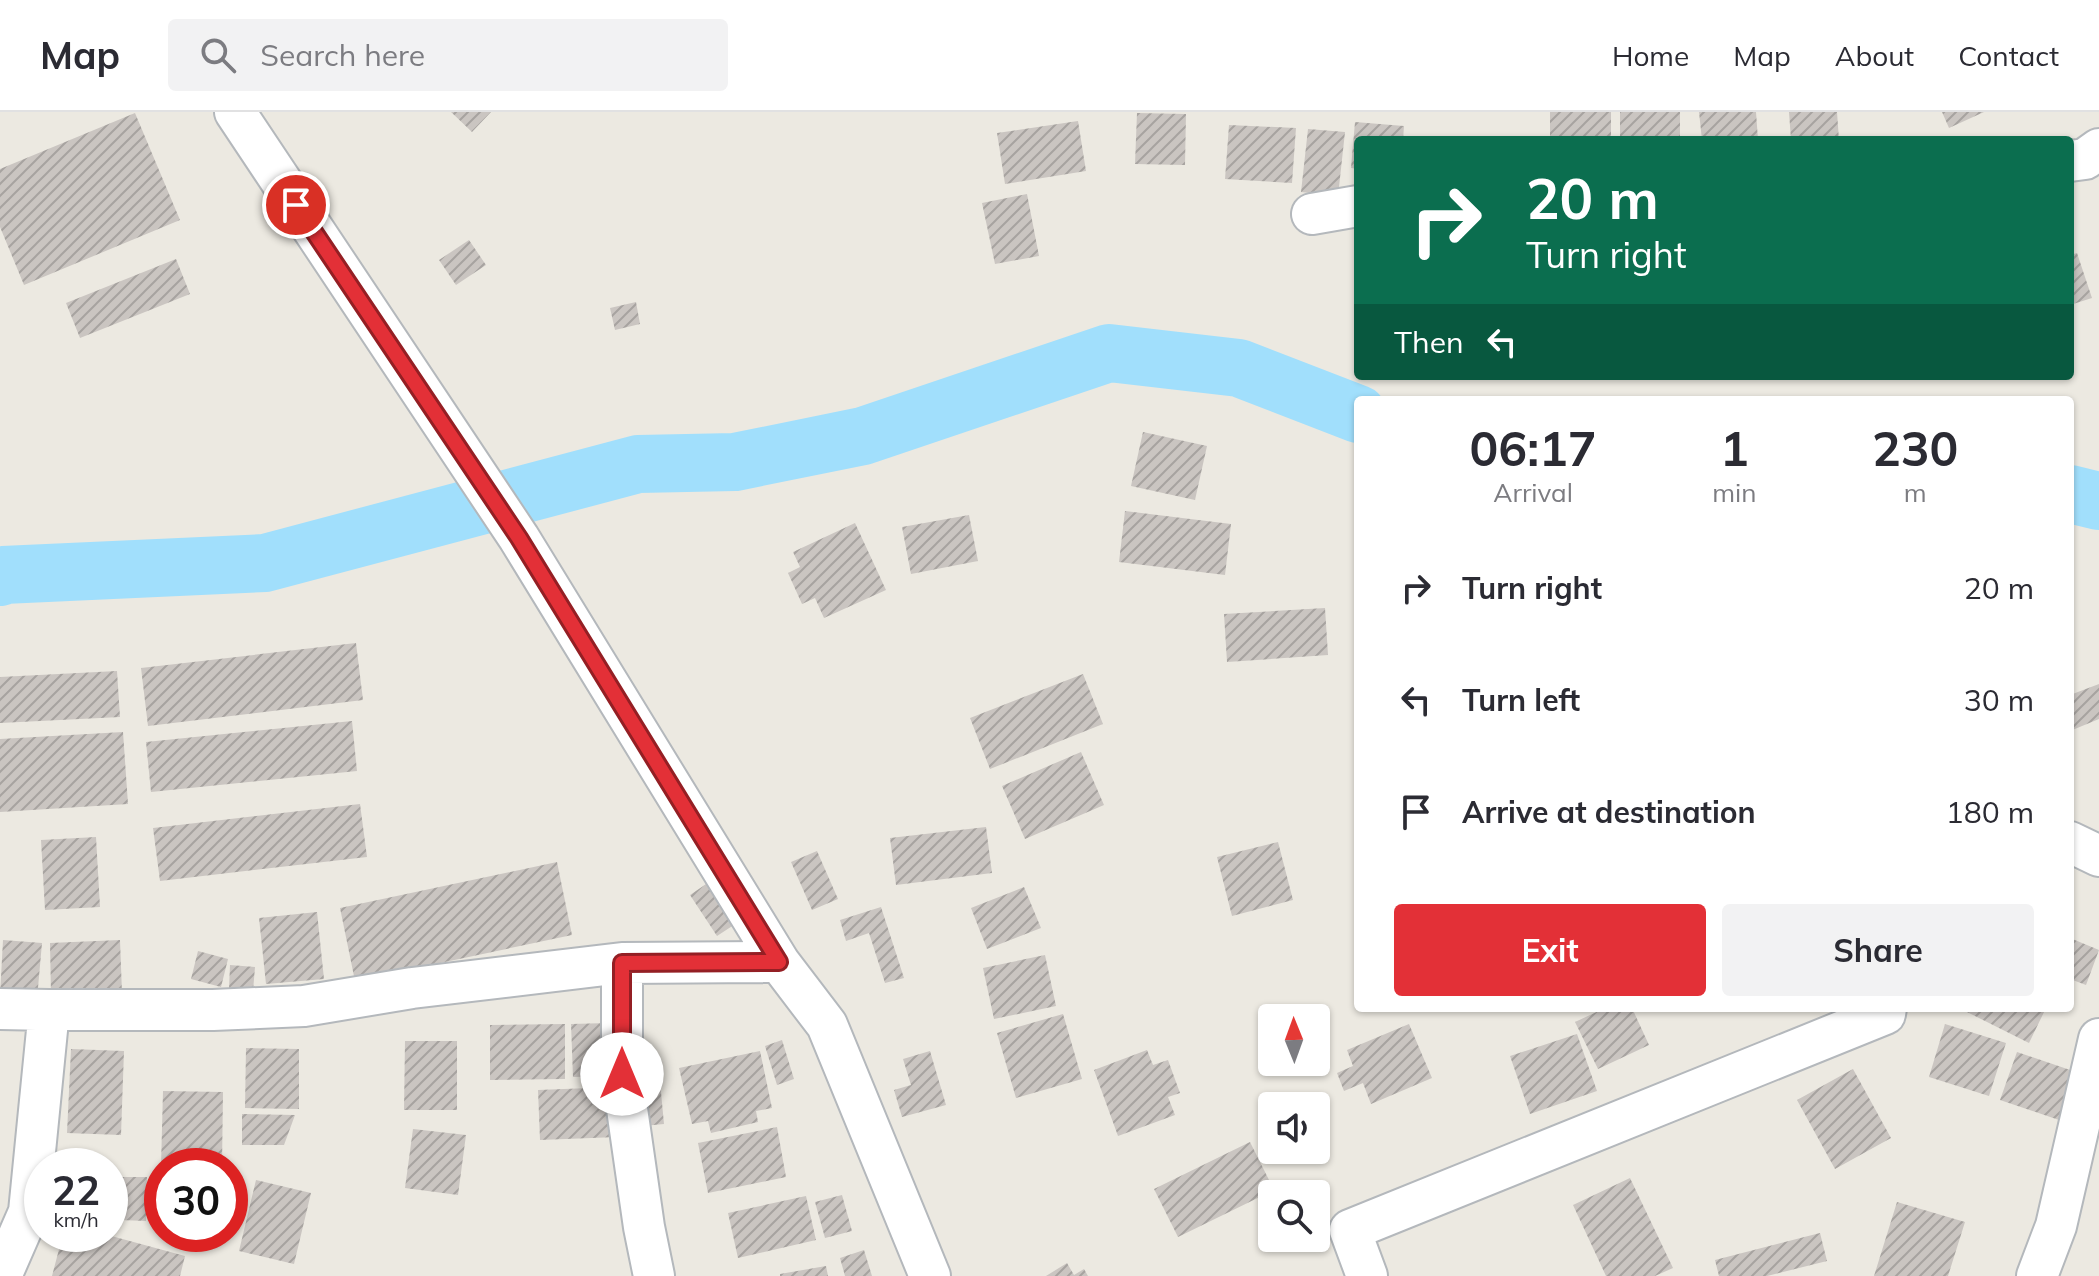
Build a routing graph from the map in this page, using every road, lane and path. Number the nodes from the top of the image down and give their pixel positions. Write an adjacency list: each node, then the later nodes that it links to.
1 (249, 117): 8 (street)
2 (2099, 149): 3 (street)
3 (2074, 160)
4 (1354, 207): 5 (street)
5 (1312, 214)
6 (2074, 844): 7 (street)
7 (2099, 856)
8 (779, 962): 9 (street); 16 (street)
9 (622, 963): 11 (street); 15 (street)
10 (0, 1009): 11 (street)
11 (49, 1010): 14 (street)
12 (1885, 1012): 17 (street)
13 (2099, 1039): 18 (street)
14 (1, 1276)
15 (654, 1276)
16 (930, 1276)
17 (1367, 1276)
18 (2037, 1276)

